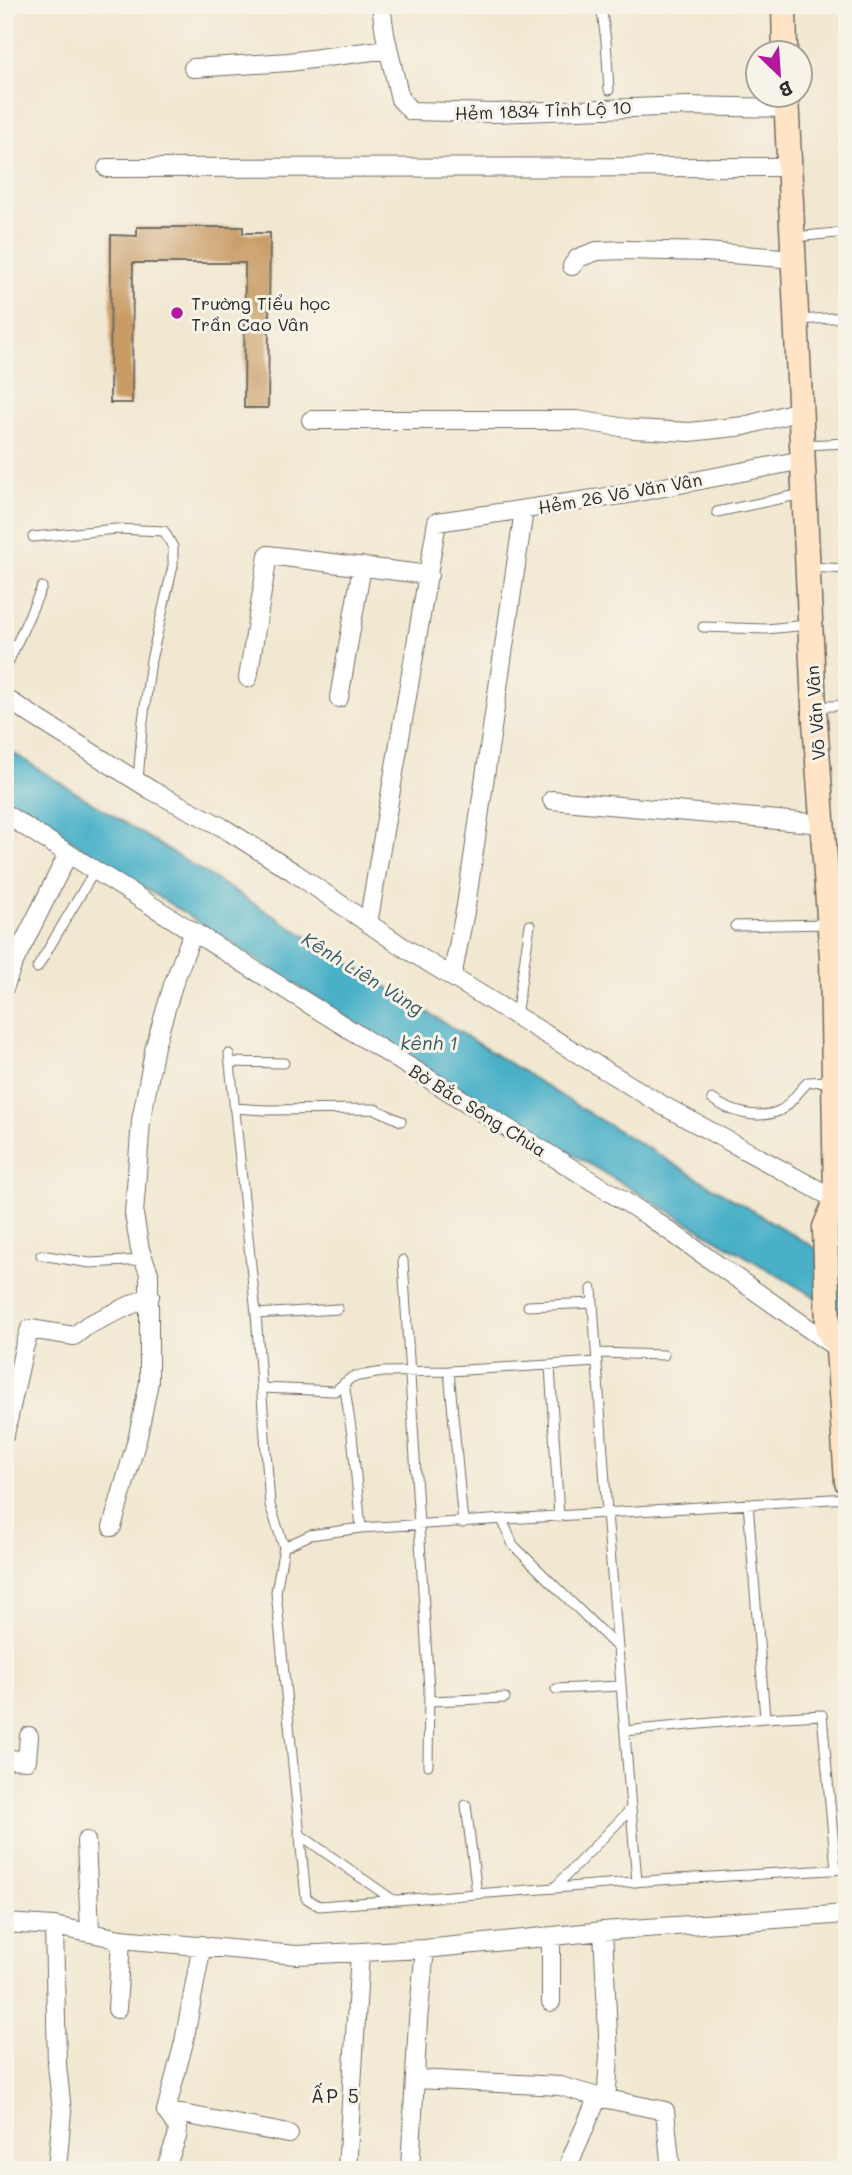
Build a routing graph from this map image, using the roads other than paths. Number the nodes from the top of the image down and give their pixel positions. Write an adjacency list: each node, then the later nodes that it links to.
1 (381, 5): 5 (street, Hẻm 1834 Tỉnh Lộ 10)
2 (601, 5): 7 (lane)
3 (784, 5): 4 (street)
4 (785, 38)
5 (388, 49): 6 (street); 8 (street, Hẻm 1834 Tỉnh Lộ 10)
6 (193, 68)
7 (609, 90)
8 (744, 103)
9 (786, 108): 10 (street, Võ Văn Vân)
10 (789, 167): 11 (street); 13 (street, Võ Văn Vân)
11 (107, 168)
12 (847, 232): 13 (lane)
13 (793, 248): 14 (street); 16 (street, Võ Văn Vân)
14 (572, 266)
15 (847, 317): 16 (lane)
16 (796, 320): 17 (street, Võ Văn Vân)
17 (800, 411): 18 (street); 20 (street, Võ Văn Vân)
18 (311, 420)
19 (847, 443): 20 (lane)
20 (802, 452): 21 (street, Võ Văn Vân); 22 (street, Hẻm 26 Võ Văn Vân)
21 (804, 493): 23 (lane); 26 (street, Võ Văn Vân)
22 (524, 510): 28 (street, Hẻm 26 Võ Văn Vân); 50 (street)
23 (716, 512)
24 (33, 537): 38 (lane)
25 (362, 566): 28 (street); 33 (street); 35 (street)
26 (808, 566): 27 (lane); 30 (street, Võ Văn Vân)
27 (847, 569)
28 (429, 575): 44 (street)
29 (42, 587): 32 (lane)
30 (810, 625): 31 (lane); 37 (street, Võ Văn Vân)
31 (703, 627)
32 (5, 670)
33 (248, 678)
34 (5, 698): 38 (street)
35 (339, 698)
36 (847, 705): 37 (lane)
37 (814, 708): 41 (street, Võ Văn Vân)
38 (138, 781): 44 (street)
39 (552, 800): 41 (street)
40 (5, 814): 42 (street, Bờ Bắc Sông Chùa)
41 (823, 824): 45 (street, Võ Văn Vân)
42 (68, 854): 43 (street, Bờ Bắc Sông Chùa); 51 (street)
43 (95, 870): 48 (street, Bờ Bắc Sông Chùa); 49 (lane)
44 (368, 924): 50 (street)
45 (830, 924): 47 (lane); 54 (street, Võ Văn Vân)
46 (530, 925): 52 (lane)
47 (735, 926)
48 (193, 932): 61 (street); 69 (street, Bờ Bắc Sông Chùa)
49 (37, 968)
50 (452, 977): 52 (street)
51 (5, 986)
52 (516, 1016): 58 (street)
53 (284, 1063): 56 (lane)
54 (833, 1081): 55 (lane); 58 (street, Võ Văn Vân)
55 (712, 1099)
56 (234, 1108): 57 (lane); 68 (lane)
57 (401, 1121)
58 (841, 1203): 59 (street, Võ Văn Vân)
59 (836, 1225): 69 (street, Võ Văn Vân)
60 (41, 1255): 61 (lane)
61 (144, 1260): 64 (street)
62 (403, 1260): 74 (lane)
63 (593, 1289): 65 (lane)
64 (150, 1296): 77 (street); 86 (street)
65 (593, 1303): 66 (lane); 71 (lane)
66 (528, 1306)
67 (338, 1309): 68 (lane)
68 (256, 1314): 76 (lane)
69 (840, 1342): 78 (street, Võ Văn Vân)
70 (664, 1356): 71 (lane)
71 (597, 1357): 72 (lane); 81 (lane)
72 (550, 1366): 73 (lane); 82 (lane)
73 (449, 1371): 74 (lane); 84 (lane)
74 (411, 1373): 75 (lane); 85 (lane)
75 (344, 1383): 76 (lane); 87 (lane)
76 (262, 1388): 88 (lane)
77 (5, 1434)
78 (847, 1482)
79 (847, 1498): 80 (lane)
80 (748, 1503): 81 (lane); 94 (lane)
81 (607, 1513): 82 (lane); 89 (lane)
82 (559, 1517): 83 (lane)
83 (502, 1519): 84 (lane); 89 (lane)
84 (463, 1523): 85 (lane)
85 (419, 1525): 87 (lane); 93 (lane)
86 (112, 1527)
87 (361, 1528): 88 (lane)
88 (284, 1547): 101 (lane)
89 (618, 1648): 90 (lane)
90 (621, 1686): 91 (lane); 95 (lane)
91 (556, 1689)
92 (505, 1698): 93 (lane)
93 (429, 1701): 98 (lane)
94 (765, 1718): 95 (lane); 103 (lane)
95 (625, 1731): 100 (lane)
96 (29, 1736): 97 (street)
97 (5, 1759)
98 (428, 1765)
99 (466, 1805): 106 (lane)
100 (631, 1809): 104 (lane); 105 (lane)
101 (299, 1834): 107 (lane); 107 (lane)
102 (86, 1840): 111 (street)
103 (842, 1869): 104 (lane)
104 (637, 1882): 105 (lane)
105 (554, 1888): 106 (lane)
106 (477, 1894): 107 (lane)
107 (393, 1900)
108 (847, 1914): 112 (street)
109 (5, 1923): 110 (street)
110 (54, 1926): 111 (street); 124 (street)
111 (90, 1931): 114 (street)
112 (603, 1931): 113 (street); 121 (street)
113 (551, 1937): 116 (street); 118 (street)
114 (121, 1939): 115 (street); 119 (street)
115 (202, 1945): 117 (street); 122 (street)
116 (425, 1949): 117 (street); 120 (street)
117 (360, 1952): 126 (street)
118 (551, 2001)
119 (117, 2009)
120 (416, 2079): 121 (street); 127 (street)
121 (600, 2097): 128 (street); 129 (street)
122 (166, 2111): 123 (street); 125 (street)
123 (289, 2134)
124 (57, 2170)
125 (165, 2170)
126 (347, 2170)
127 (410, 2170)
128 (566, 2170)
129 (671, 2170)

